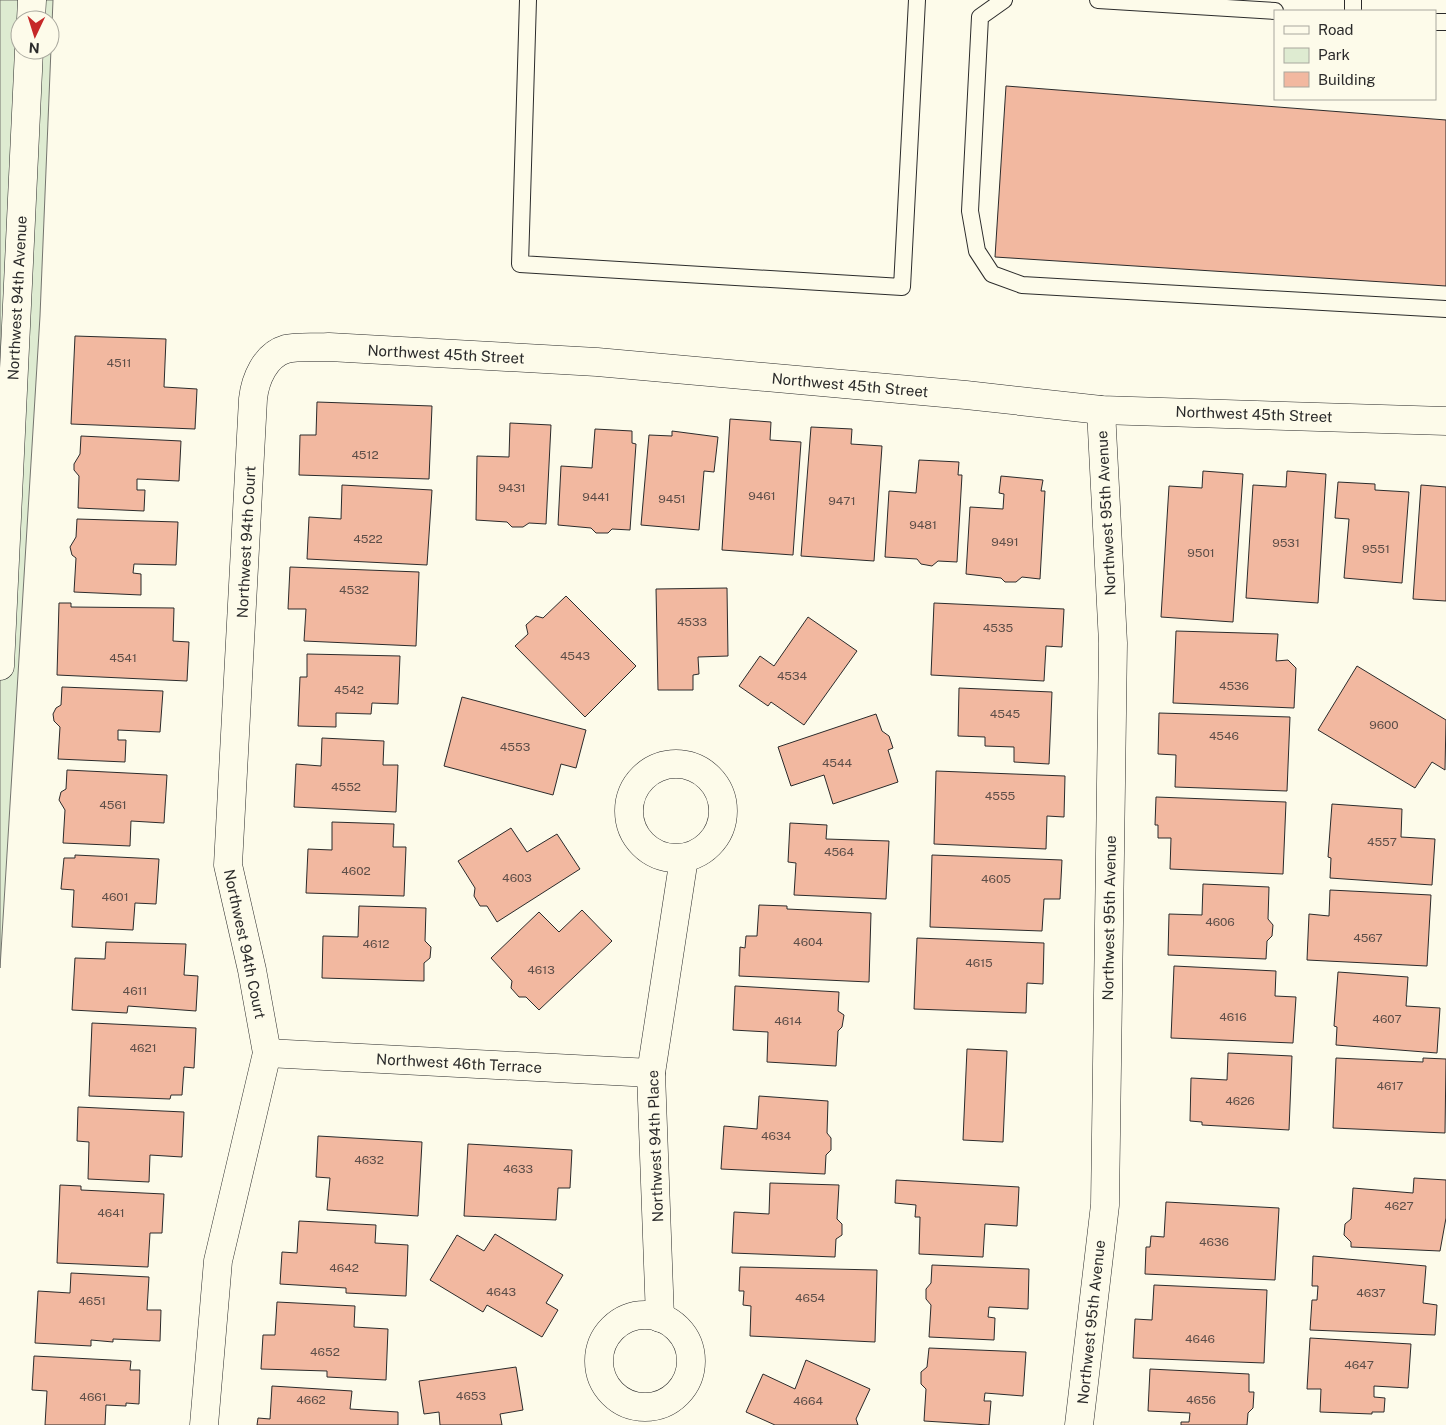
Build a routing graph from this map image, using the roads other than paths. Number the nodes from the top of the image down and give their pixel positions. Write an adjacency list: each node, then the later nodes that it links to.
1 (528, 0): 2 (lane)
2 (917, 0)
3 (1004, 0): 9 (lane)
4 (1098, 0): 5 (lane)
5 (1126, 1): 6 (lane)
6 (1219, 4): 7 (lane)
7 (1274, 11)
8 (29, 60): 13 (street, Northwest 94th Avenue)
9 (1446, 309)
10 (262, 369): 11 (street, Northwest 45th Street); 15 (street, Northwest 94th Court)
11 (1101, 410): 12 (street, Northwest 45th Street); 19 (street, Northwest 95th Avenue)
12 (1446, 421)
13 (0, 666)
14 (684, 858): 16 (street, Northwest 94th Place)
15 (267, 1053): 16 (street, Northwest 46th Terrace); 18 (street, Northwest 94th Court)
16 (651, 1073): 17 (street, Northwest 94th Place)
17 (660, 1318)
18 (204, 1425)
19 (1079, 1425)

